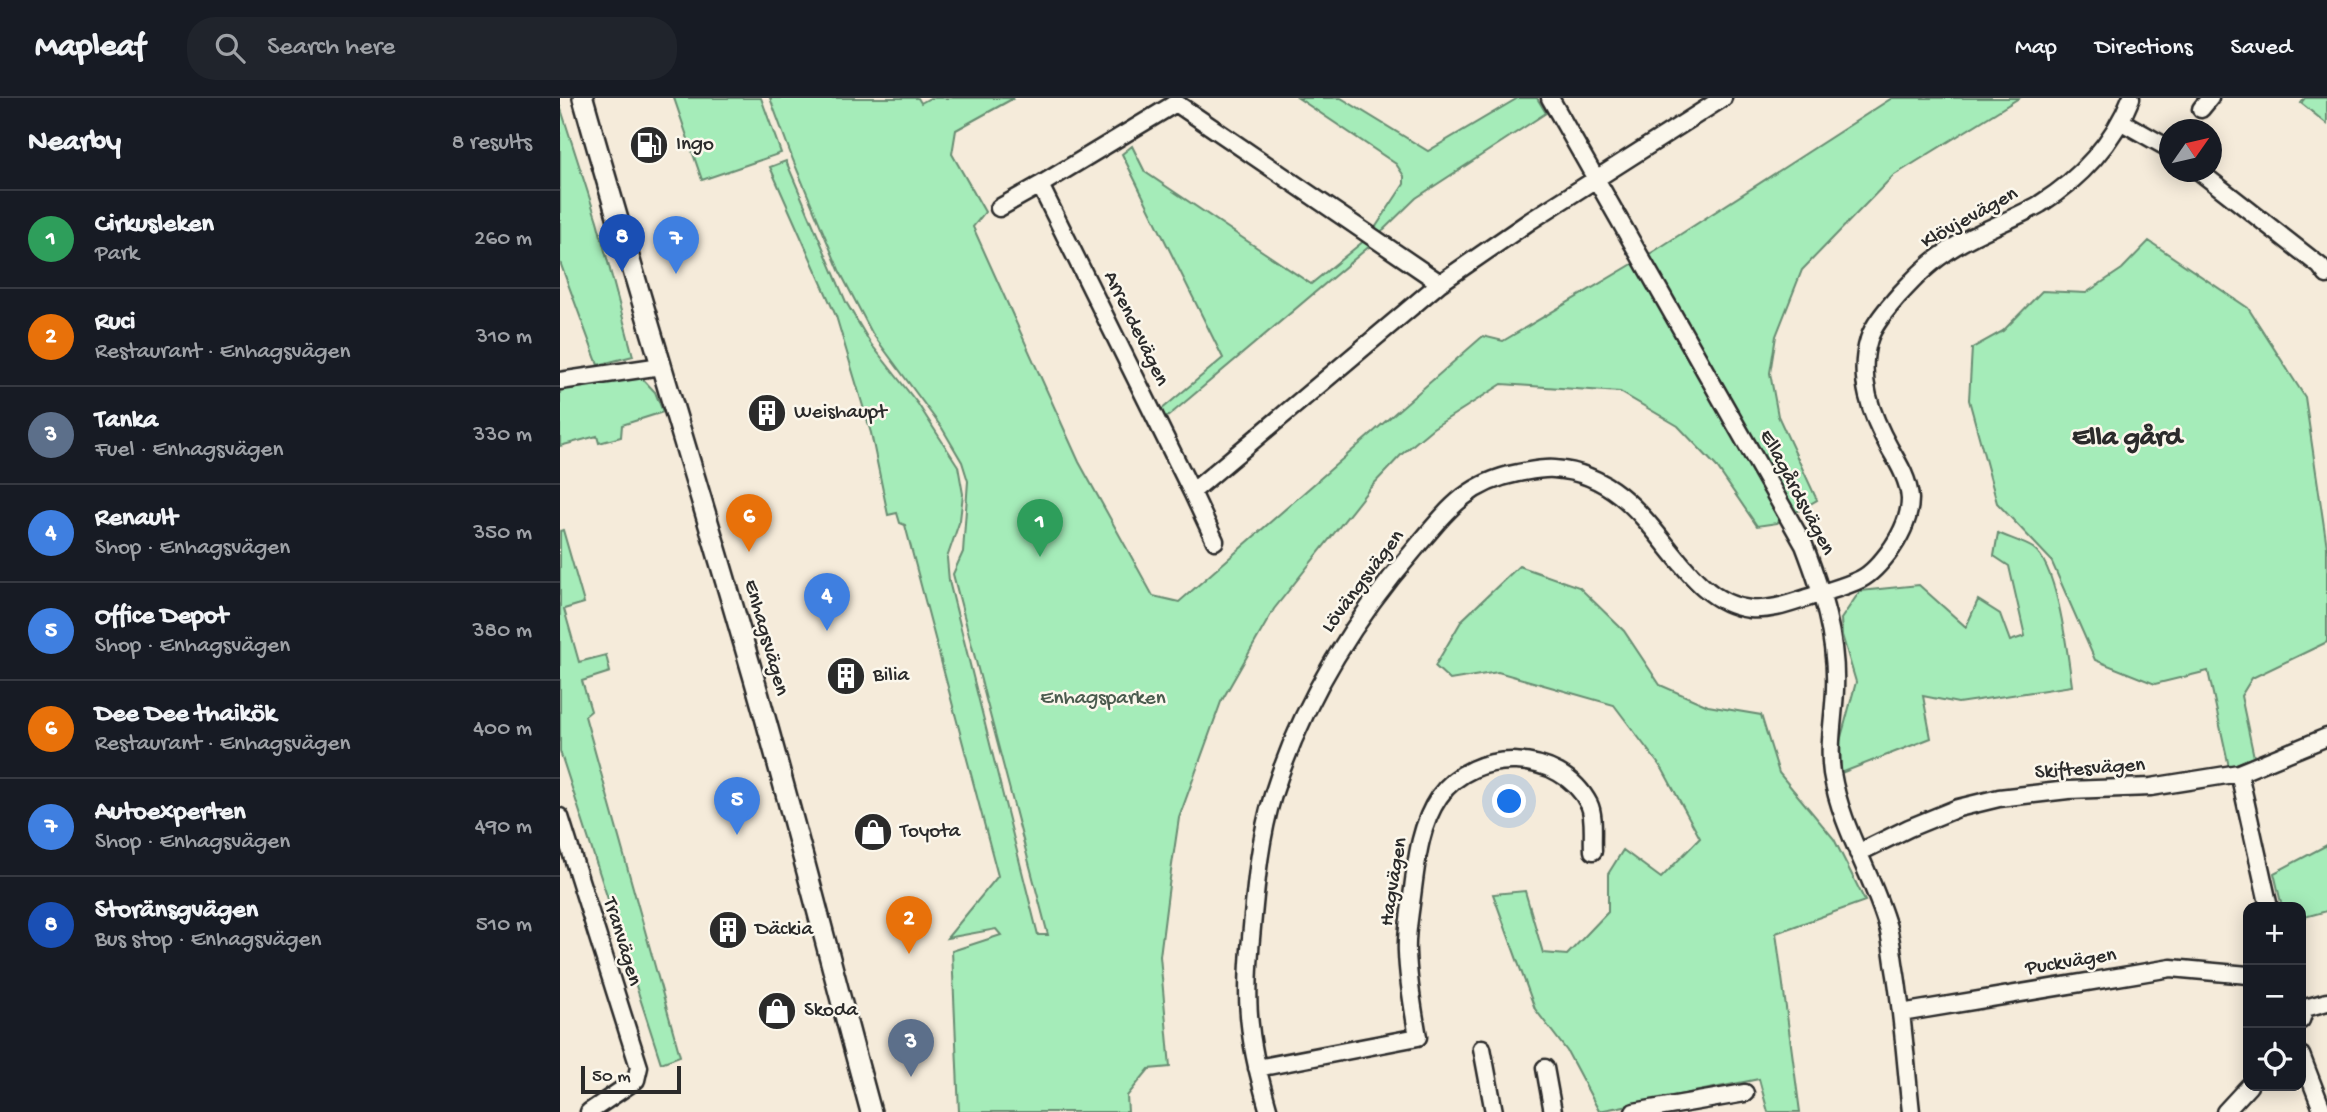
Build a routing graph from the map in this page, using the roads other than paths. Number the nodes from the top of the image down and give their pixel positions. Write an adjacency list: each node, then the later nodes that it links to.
1 (583, 98): 14 (street, Enhagsvägen)
2 (1550, 98): 8 (street, Ellagårdsvägen)
3 (1723, 98): 8 (street)
4 (2131, 98): 6 (street, Klövjevägen)
5 (1175, 101): 10 (street); 13 (street)
6 (2122, 122): 7 (street); 18 (street, Klövjevägen)
7 (2159, 143)
8 (1597, 179): 13 (street); 18 (street, Ellagårdsvägen)
9 (2213, 182): 12 (street)
10 (1040, 185): 11 (street); 16 (street, Arrendevägen)
11 (999, 208)
12 (2327, 275)
13 (1440, 283): 16 (street)
14 (660, 366): 15 (street); 36 (street, Enhagsvägen)
15 (560, 381)
16 (1192, 492): 17 (street, Arrendevägen)
17 (1215, 541)
18 (1823, 593): 23 (street, Ellagårdsvägen); 30 (street, Lövängsvägen)
19 (2327, 737): 20 (street, Skiftesvägen)
20 (2239, 773): 23 (street, Skiftesvägen); 24 (street)
21 (560, 817): 35 (street, Tranvägen)
22 (1593, 851): 30 (street, Hagvägen)
23 (1858, 853): 28 (street, Ellagårdsvägen)
24 (2268, 902)
25 (2243, 975): 28 (street, Puckvägen)
26 (2327, 1002): 27 (street)
27 (2306, 1009)
28 (1901, 1013): 41 (street, Ellagårdsvägen)
29 (1482, 1048): 38 (street)
30 (1257, 1068): 37 (street, Lövängsvägen)
31 (1545, 1068): 39 (street)
32 (2306, 1069): 43 (street)
33 (2244, 1091): 42 (street)
34 (1745, 1093): 40 (street)
35 (589, 1112)
36 (871, 1112)
37 (1269, 1112)
38 (1494, 1112)
39 (1553, 1112)
40 (1634, 1112)
41 (1911, 1112)
42 (2225, 1112)
43 (2322, 1112)

